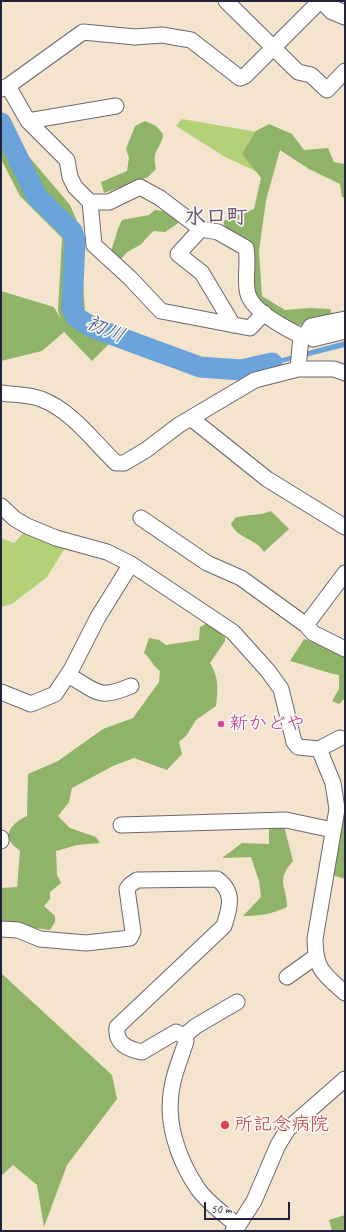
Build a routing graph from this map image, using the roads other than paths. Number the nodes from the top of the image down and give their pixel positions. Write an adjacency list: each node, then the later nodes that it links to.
1 (226, 1): 5 (street)
2 (320, 1): 5 (street)
3 (324, 1): 4 (main road)
4 (345, 15)
5 (274, 48): 6 (street); 7 (street)
6 (345, 71)
7 (5, 87): 9 (street)
8 (116, 106): 9 (street)
9 (28, 121): 10 (street)
10 (90, 202): 11 (street); 13 (street)
11 (201, 229): 12 (street); 13 (street)
12 (264, 313): 13 (street); 15 (street)
13 (232, 325)
14 (341, 326): 15 (street)
15 (302, 338): 16 (street)
16 (298, 367): 17 (street); 19 (street)
17 (345, 373)
18 (1, 393): 19 (street)
19 (192, 419): 22 (street)
20 (1, 506): 23 (street)
21 (141, 518): 25 (street)
22 (345, 527)
23 (131, 564): 27 (street); 31 (street)
24 (345, 573): 25 (street)
25 (306, 625): 26 (street)
26 (345, 649)
27 (68, 675): 28 (street); 29 (street)
28 (131, 686)
29 (1, 692)
30 (340, 738): 31 (street)
31 (319, 749): 32 (street)
32 (339, 783): 34 (street)
33 (121, 825): 34 (street)
34 (334, 830): 36 (street)
35 (1, 929): 40 (street)
36 (315, 957): 37 (street); 38 (street)
37 (287, 977)
38 (345, 993)
39 (237, 1002): 40 (street)
40 (184, 1036): 42 (street)
41 (345, 1079): 42 (street)
42 (236, 1229)

